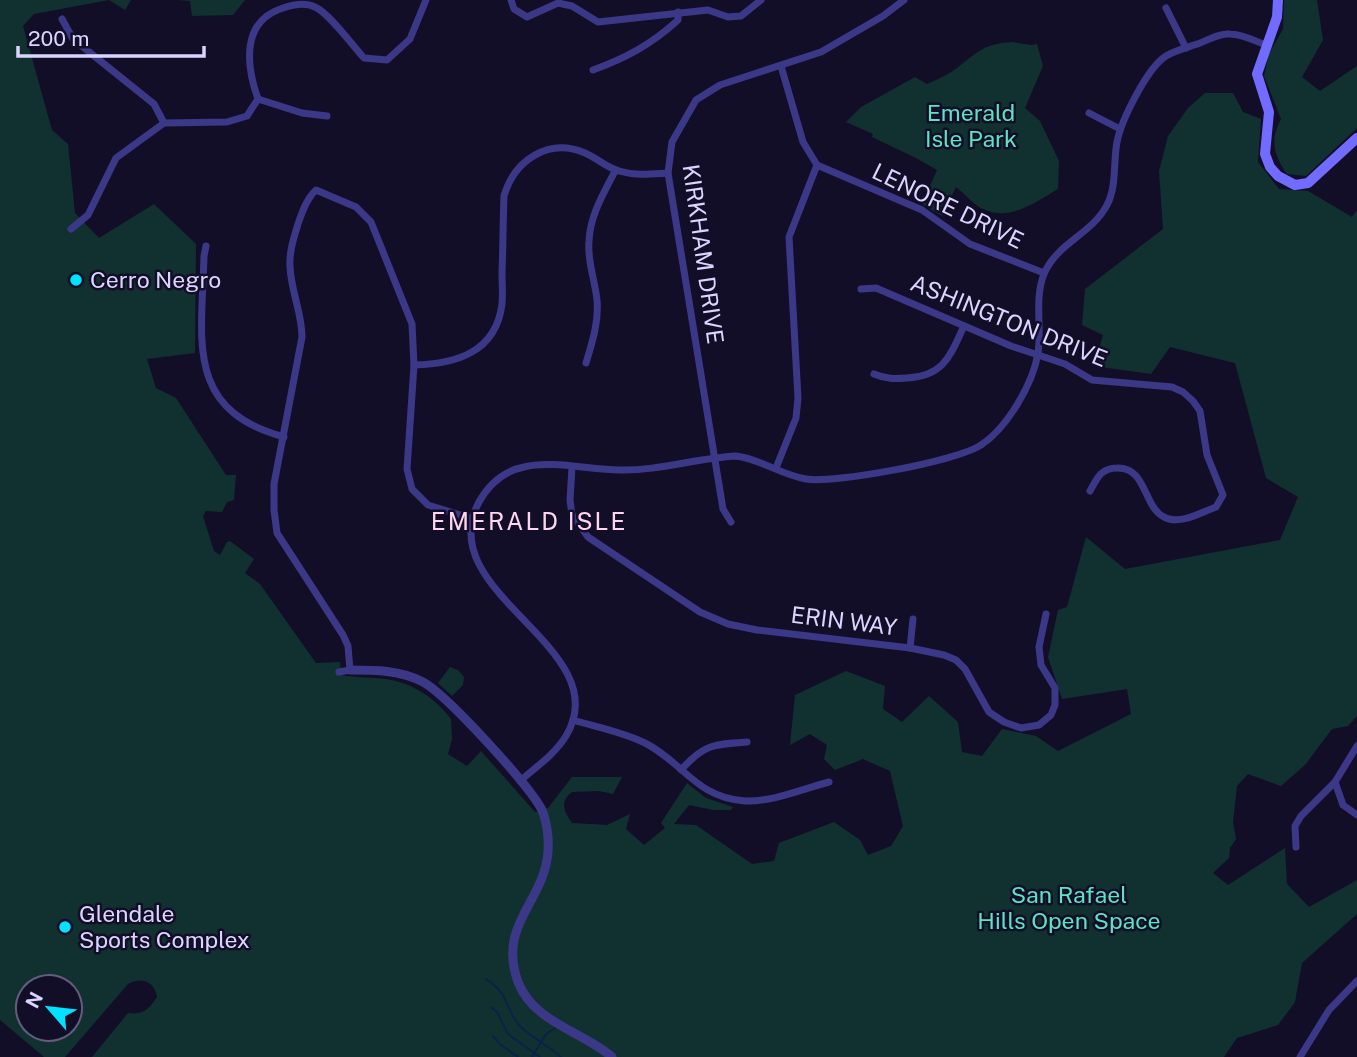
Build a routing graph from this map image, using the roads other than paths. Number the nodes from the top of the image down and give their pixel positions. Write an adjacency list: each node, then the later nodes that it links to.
1 (426, 0): 13 (street)
2 (511, 0): 7 (street)
3 (761, 0): 7 (street)
4 (904, 0): 11 (street, KIRKHAM DRIVE)
5 (1278, 0): 9 (main road)
6 (1166, 8): 10 (street)
7 (678, 12): 12 (street)
8 (62, 19): 16 (street)
9 (1266, 45): 10 (street); 18 (main road)
10 (1186, 48): 17 (street)
11 (780, 66): 19 (street); 21 (street, KIRKHAM DRIVE)
12 (593, 70)
13 (258, 99): 15 (street); 16 (street)
14 (1089, 113): 17 (street)
15 (327, 116)
16 (164, 123): 22 (street)
17 (1120, 129): 24 (street)
18 (1357, 138)
19 (817, 164): 24 (street, LENORE DRIVE); 34 (street)
20 (615, 171): 21 (street); 28 (street); 29 (street)
21 (668, 173): 32 (street, KIRKHAM DRIVE)
22 (71, 229)
23 (206, 246): 31 (street)
24 (1044, 273): 27 (street)
25 (861, 289): 26 (street, ASHINGTON DRIVE)
26 (964, 326): 27 (street, ASHINGTON DRIVE); 30 (street)
27 (1038, 354): 34 (street); 35 (street, ASHINGTON DRIVE)
28 (586, 363)
29 (414, 365): 31 (street); 36 (street)
30 (874, 374)
31 (284, 437): 41 (street)
32 (714, 457): 33 (street); 34 (street); 37 (street, KIRKHAM DRIVE)
33 (572, 467): 36 (street); 40 (street, ERIN WAY)
34 (776, 468)
35 (1090, 491)
36 (473, 519): 43 (street)
37 (731, 522)
38 (1046, 614): 40 (street, ERIN WAY)
39 (913, 619): 40 (street)
40 (910, 648)
41 (350, 670): 42 (street); 47 (street)
42 (339, 672)
43 (573, 720): 46 (street); 47 (street)
44 (747, 742): 46 (street)
45 (1357, 746): 49 (street)
46 (681, 770): 48 (street)
47 (520, 781): 53 (street)
48 (829, 782)
49 (1335, 782): 50 (street); 51 (street)
50 (1357, 816)
51 (1296, 847)
52 (1357, 981): 54 (street)
53 (612, 1057)
54 (1300, 1057)

